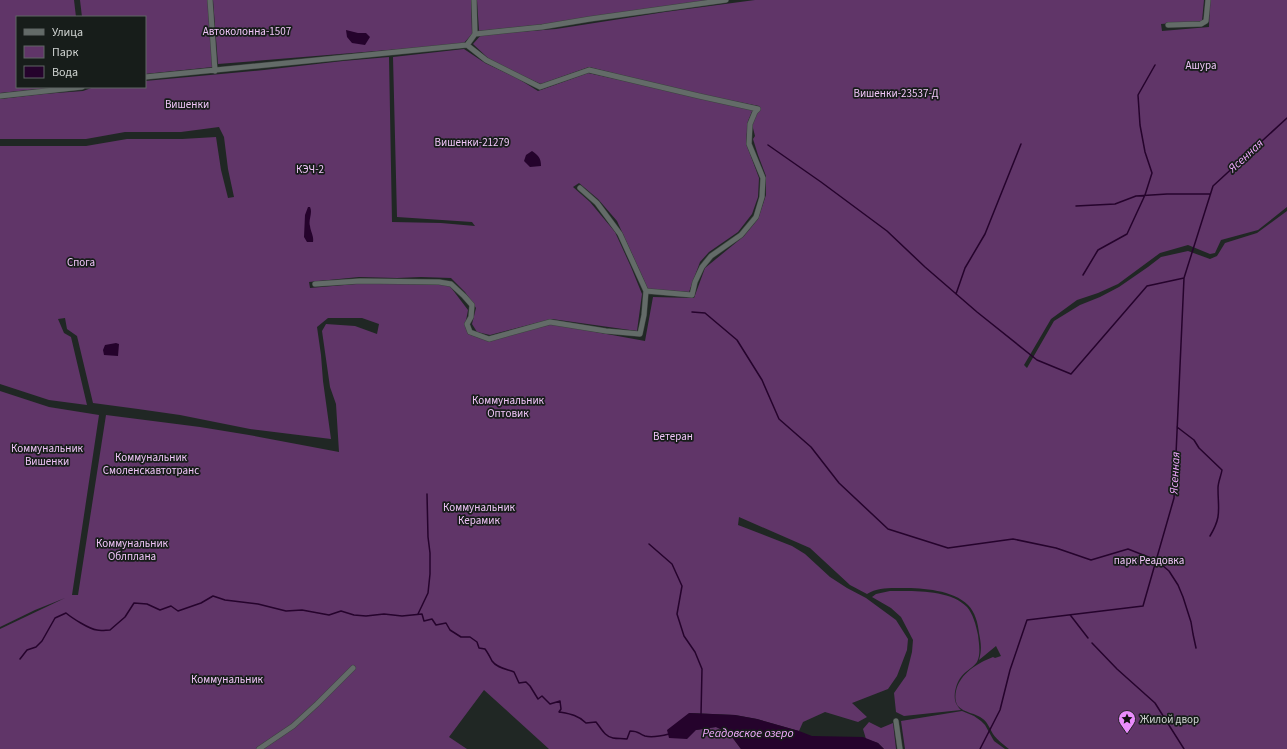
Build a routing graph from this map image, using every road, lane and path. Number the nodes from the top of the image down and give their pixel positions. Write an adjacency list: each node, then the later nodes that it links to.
1 (210, 0): 8 (street)
2 (474, 0): 6 (street)
3 (726, 0): 6 (street)
4 (1208, 0): 5 (street)
5 (1168, 26)
6 (475, 34): 7 (street)
7 (467, 45): 8 (street); 14 (street)
8 (215, 71): 9 (street)
9 (146, 77)
10 (73, 88): 11 (street)
11 (0, 96)
12 (580, 188): 14 (street)
13 (315, 284): 14 (street)
14 (646, 291)
15 (353, 668): 17 (street)
16 (896, 721): 18 (street)
17 (259, 749)
18 (900, 749)

